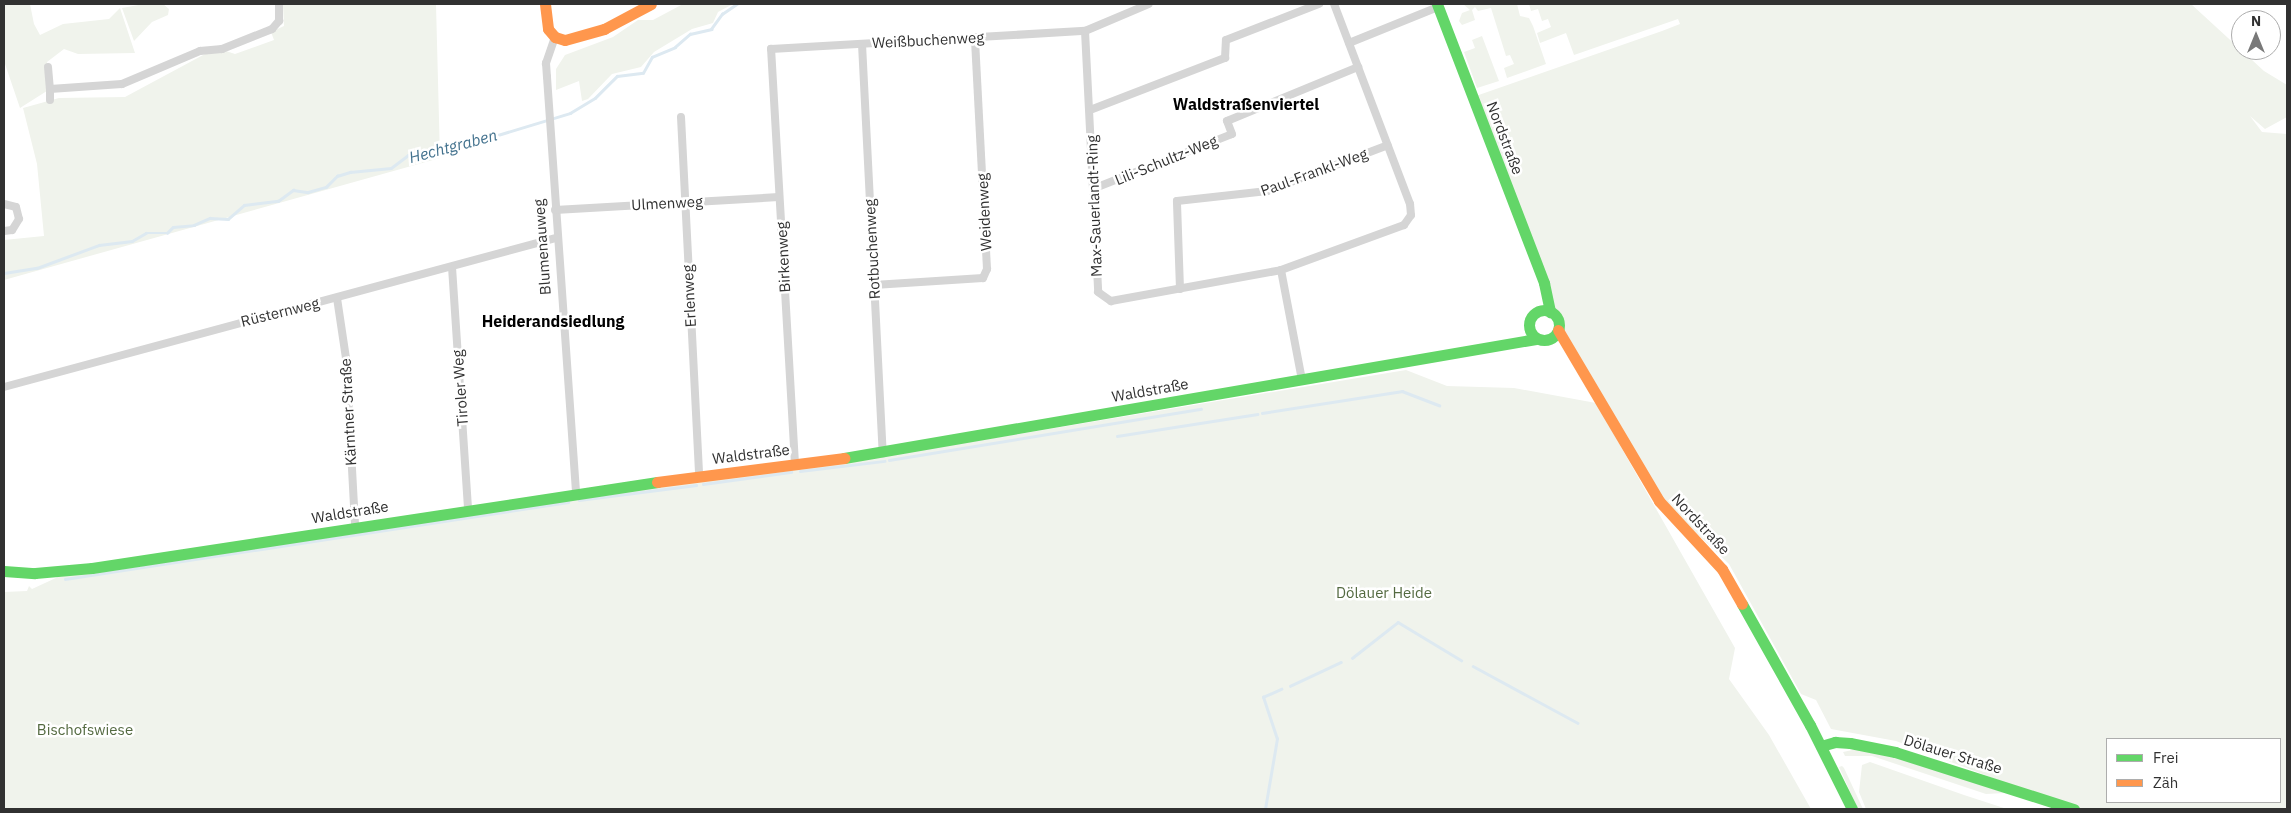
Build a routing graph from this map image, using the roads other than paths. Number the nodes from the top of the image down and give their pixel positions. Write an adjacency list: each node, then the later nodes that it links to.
1 (279, 4): 16 (street)
2 (544, 4): 9 (main road)
3 (651, 4): 9 (main road)
4 (1149, 4): 8 (street)
5 (1319, 4): 18 (street)
6 (1334, 4): 11 (street, Max-Sauerlandt-Ring)
7 (1438, 5): 11 (street); 33 (main road, Nordstraße)
8 (1085, 31): 10 (street, Weißbuchenweg); 18 (street, Max-Sauerlandt-Ring)
9 (555, 37): 25 (street, Blumenauweg)
10 (975, 37): 12 (street, Weißbuchenweg); 30 (street, Weidenweg)
11 (1349, 43): 14 (street, Max-Sauerlandt-Ring)
12 (862, 44): 13 (street, Weißbuchenweg); 30 (street, Rotbuchenweg)
13 (772, 49): 22 (street, Birkenweg)
14 (1358, 67): 20 (street, Max-Sauerlandt-Ring); 21 (street, Lili-Schultz-Weg)
15 (48, 68): 16 (street)
16 (50, 88): 17 (street)
17 (50, 100)
18 (1090, 110): 21 (street, Max-Sauerlandt-Ring)
19 (681, 117): 23 (street, Erlenweg)
20 (1388, 145): 29 (street, Max-Sauerlandt-Ring); 31 (street, Paul-Frankl-Weg)
21 (1095, 188): 31 (street, Max-Sauerlandt-Ring)
22 (779, 197): 23 (street, Ulmenweg); 39 (street, Birkenweg)
23 (684, 202): 25 (street, Ulmenweg); 40 (street, Erlenweg)
24 (4, 204): 26 (street)
25 (554, 210): 27 (street, Blumenauweg)
26 (4, 231)
27 (556, 238): 28 (street, Rüsternweg); 41 (street, Blumenauweg)
28 (452, 267): 32 (street, Rüsternweg); 42 (street, Tiroler Weg)
29 (1282, 270): 31 (street, Max-Sauerlandt-Ring); 36 (street)
30 (874, 285): 38 (street, Rotbuchenweg)
31 (1180, 289)
32 (337, 298): 37 (street, Rüsternweg); 43 (street, Kärntner Straße)
33 (1545, 311): 34 (main road, Nordstraße); 35 (main road, Nordstraße)
34 (1533, 334): 35 (main road); 36 (main road, Waldstraße)
35 (1554, 335): 45 (main road, Nordstraße)
36 (1302, 380): 38 (main road, Waldstraße)
37 (4, 388)
38 (883, 453): 39 (main road, Waldstraße)
39 (795, 464): 40 (main road, Waldstraße)
40 (699, 476): 41 (main road, Waldstraße)
41 (576, 492): 42 (main road, Waldstraße)
42 (468, 508): 43 (main road, Waldstraße)
43 (354, 526): 44 (main road, Waldstraße)
44 (4, 571)
45 (1822, 746): 46 (main road, Nordstraße); 47 (main road, Dölauer Straße)
46 (1852, 809)
47 (2074, 809)

